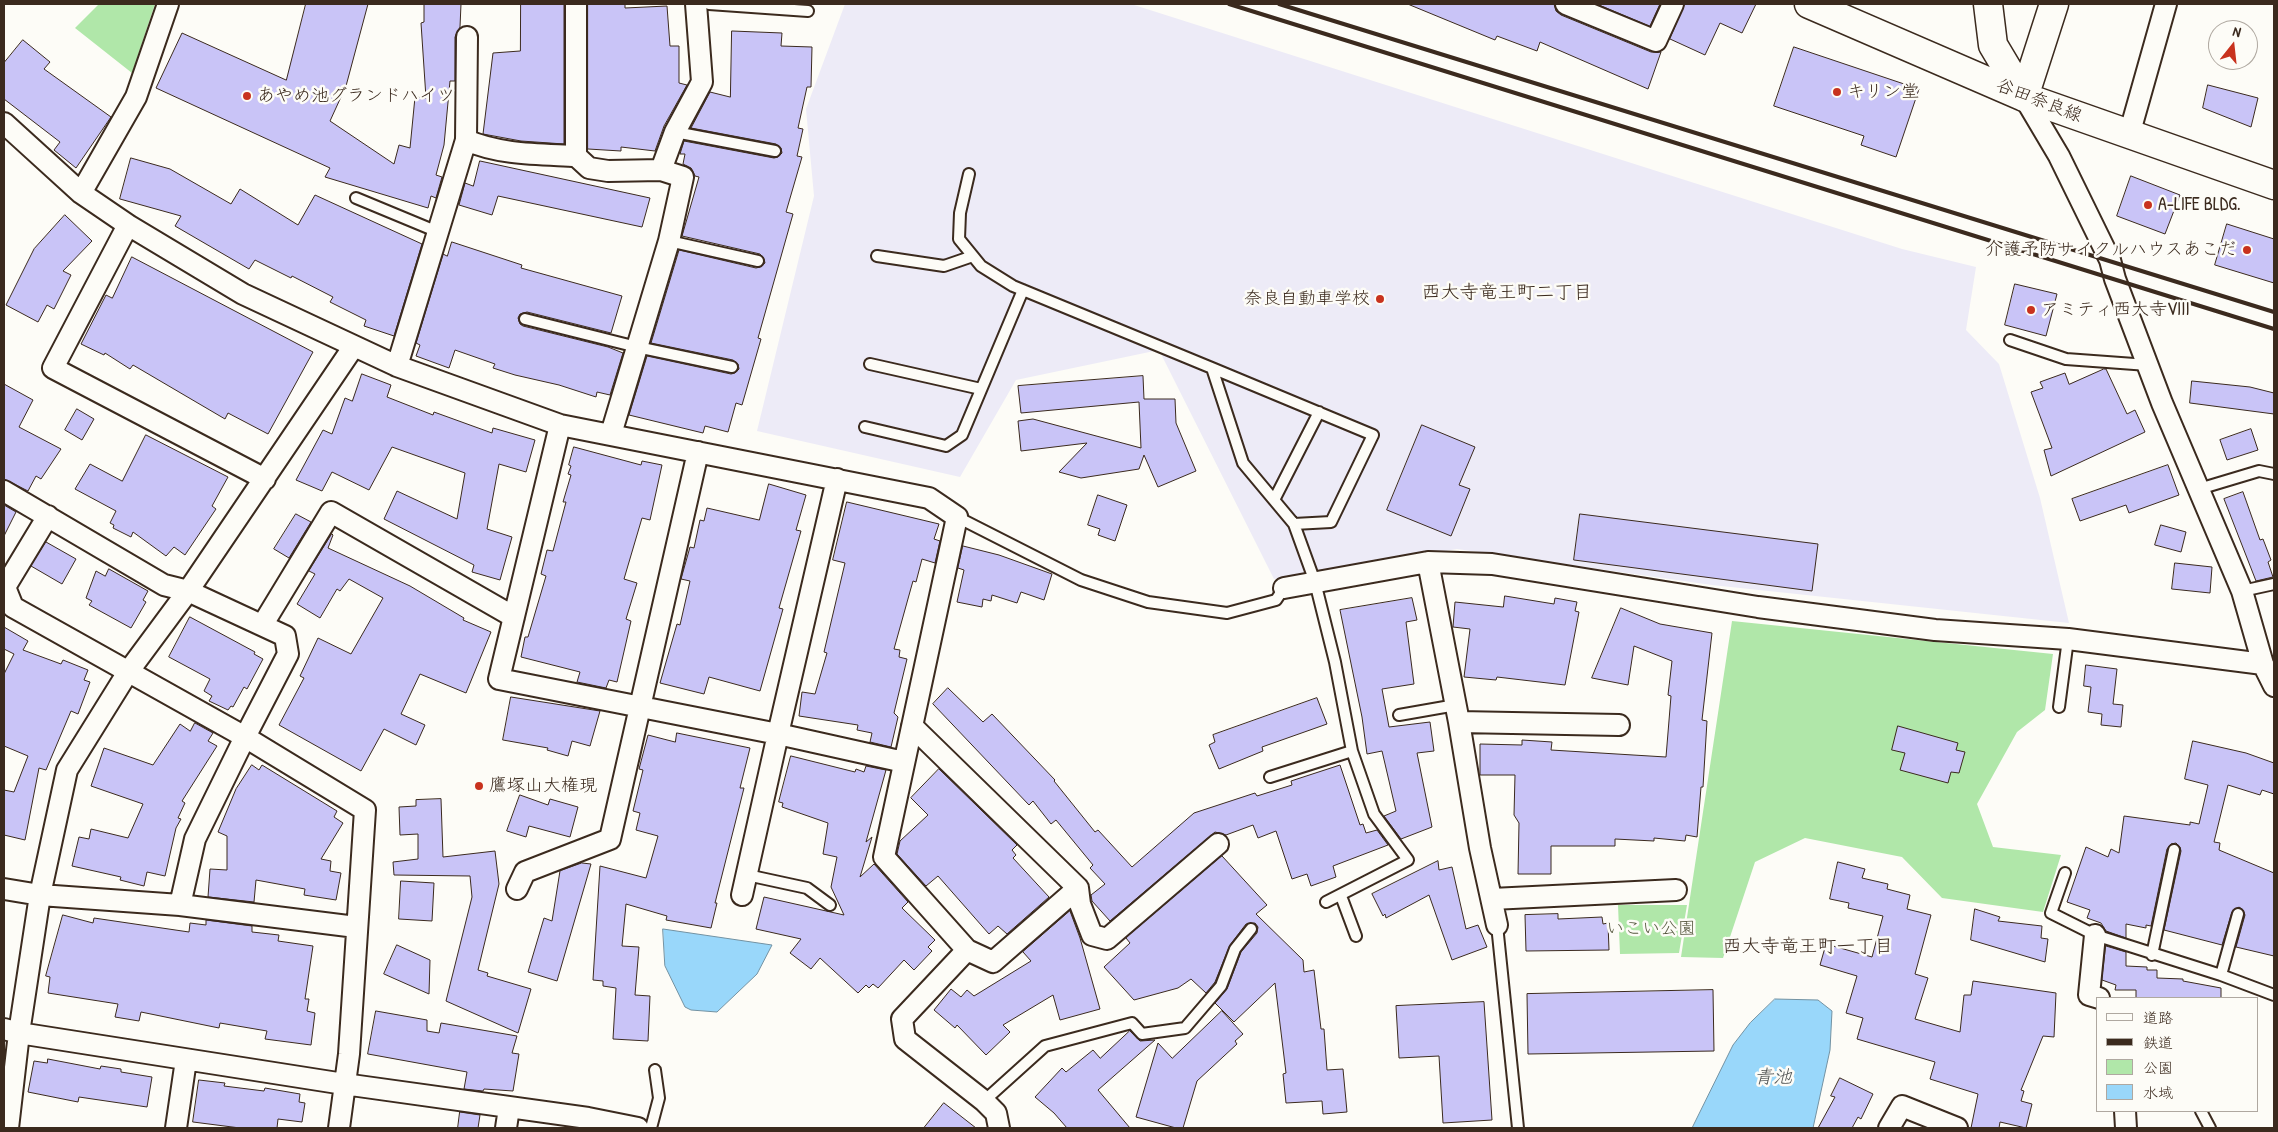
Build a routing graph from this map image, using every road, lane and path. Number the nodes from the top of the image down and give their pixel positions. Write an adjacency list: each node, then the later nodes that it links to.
1 (168, 4): 23 (street)
2 (576, 4): 19 (street)
3 (696, 4): 15 (street)
4 (709, 4): 11 (lane)
5 (1566, 4): 6 (street)
6 (1673, 4)
7 (1810, 4): 13 (main road, 谷田奈良線)
8 (1988, 4): 13 (main road)
9 (2054, 4): 13 (main road)
10 (2166, 4): 16 (street)
11 (808, 11)
12 (467, 37): 17 (street)
13 (2024, 97): 16 (main road, 谷田奈良線); 37 (street)
14 (4, 123): 23 (street)
15 (675, 132): 18 (lane); 20 (street)
16 (2129, 135): 22 (main road, 谷田奈良線)
17 (466, 140): 19 (street); 26 (street)
18 (775, 151)
19 (576, 156): 20 (street)
20 (661, 170): 27 (street)
21 (969, 174): 29 (lane)
22 (2274, 185)
23 (81, 193): 25 (street)
24 (356, 198): 26 (lane)
25 (128, 225): 34 (street); 48 (street)
26 (438, 232): 38 (street)
27 (669, 241): 30 (lane); 35 (street)
28 (877, 256): 29 (lane)
29 (973, 256): 31 (lane)
30 (758, 261)
31 (1023, 290): 40 (lane); 41 (lane)
32 (525, 319): 35 (lane)
33 (2010, 340): 37 (lane)
34 (354, 346): 38 (street); 48 (street)
35 (637, 347): 39 (lane); 45 (street)
36 (870, 364): 41 (lane)
37 (2148, 365): 50 (street)
38 (397, 366): 43 (street)
39 (732, 367)
40 (1212, 368): 42 (lane); 52 (lane)
41 (981, 390): 44 (lane)
42 (1319, 412): 52 (lane); 55 (lane)
43 (560, 425): 45 (street); 62 (street)
44 (865, 427)
45 (611, 434): 46 (street)
46 (698, 452): 49 (street); 69 (street)
47 (2274, 474): 50 (lane)
48 (265, 479): 60 (street)
49 (837, 479): 54 (street); 74 (street)
50 (2199, 489): 61 (street)
51 (4, 491): 53 (street)
52 (1274, 500): 55 (lane)
53 (48, 516): 60 (street); 66 (street)
54 (957, 517): 59 (lane); 73 (street)
55 (1294, 524): 57 (lane)
56 (1428, 562): 57 (street); 64 (street); 70 (street)
57 (1315, 582): 59 (street); 76 (lane)
58 (2274, 584): 61 (lane)
59 (1284, 588)
60 (188, 591): 63 (street); 66 (street)
61 (2242, 591): 65 (street)
62 (514, 617): 63 (street); 69 (street)
63 (263, 624): 75 (street)
64 (2068, 640): 65 (street); 68 (lane)
65 (2263, 664): 67 (street)
66 (128, 672): 75 (street); 87 (street)
67 (2274, 686)
68 (2059, 707)
69 (640, 708): 74 (street); 85 (street)
70 (1457, 713): 71 (lane); 72 (street); 90 (street)
71 (1399, 715)
72 (1619, 725)
73 (912, 726): 77 (street); 84 (street)
74 (778, 734): 77 (street); 82 (street)
75 (245, 737): 92 (street); 96 (street)
76 (1352, 751): 78 (lane); 89 (lane)
77 (904, 762): 100 (street)
78 (1270, 777)
79 (1218, 844): 84 (street)
80 (2174, 850): 101 (lane)
81 (2065, 873): 98 (lane)
82 (746, 875): 88 (street); 93 (lane)
83 (4, 888): 87 (street)
84 (1078, 888): 100 (street)
85 (517, 889)
86 (1676, 890): 90 (street)
87 (40, 895): 92 (street); 105 (street)
88 (742, 895)
89 (1341, 896): 91 (lane); 99 (lane)
90 (1492, 899): 95 (street)
91 (1326, 902)
92 (180, 905): 96 (street)
93 (830, 905)
94 (2238, 914): 102 (lane)
95 (1497, 926): 120 (lane)
96 (356, 927): 108 (street)
97 (1251, 929): 109 (lane)
98 (2095, 935): 101 (lane); 104 (street)
99 (1356, 936)
100 (967, 950): 109 (street)
101 (2152, 955): 102 (lane)
102 (2221, 975): 103 (lane)
103 (2274, 995)
104 (2096, 997)
105 (11, 1031): 106 (street); 113 (street)
106 (186, 1060): 108 (street); 114 (street)
107 (656, 1070): 118 (lane)
108 (344, 1084): 110 (street); 115 (street)
109 (984, 1101): 119 (street)
110 (509, 1108): 116 (street); 117 (street)
111 (2125, 1112): 123 (street)
112 (2202, 1112): 124 (lane)
113 (8, 1128)
114 (176, 1128)
115 (339, 1128)
116 (506, 1128)
117 (638, 1128)
118 (651, 1128)
119 (999, 1128)
120 (1518, 1128)
121 (1889, 1128): 122 (street)
122 (1957, 1128)
123 (2126, 1128)
124 (2210, 1128)

